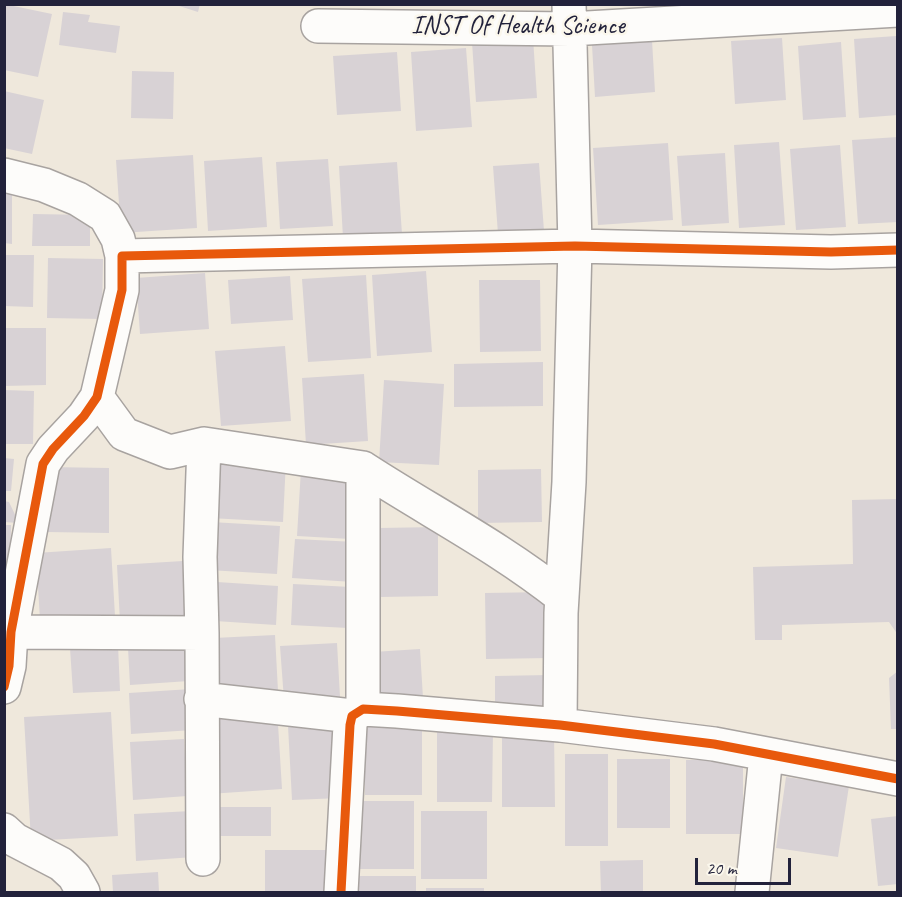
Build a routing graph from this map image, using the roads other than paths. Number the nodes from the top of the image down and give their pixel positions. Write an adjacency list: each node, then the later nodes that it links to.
1 (897, 10): 2 (street, INST Of Health Science)
2 (569, 17): 3 (street, INST Of Health Science); 5 (street)
3 (318, 26)
4 (4, 176): 7 (street)
5 (575, 246): 6 (street); 7 (street); 11 (street)
6 (897, 250)
7 (122, 256): 8 (street)
8 (97, 397): 9 (street); 12 (street)
9 (204, 444): 10 (street); 13 (street)
10 (363, 468): 11 (street); 16 (street)
11 (562, 597): 17 (street)
12 (11, 632): 13 (street); 14 (street)
13 (202, 633): 15 (street)
14 (4, 687)
15 (201, 699): 16 (street); 21 (street)
16 (358, 712): 17 (street); 23 (street)
17 (560, 725): 18 (street)
18 (766, 754): 19 (street); 24 (street)
19 (897, 778)
20 (4, 830): 22 (street)
21 (203, 859)
22 (83, 892)
23 (341, 892)
24 (752, 892)

